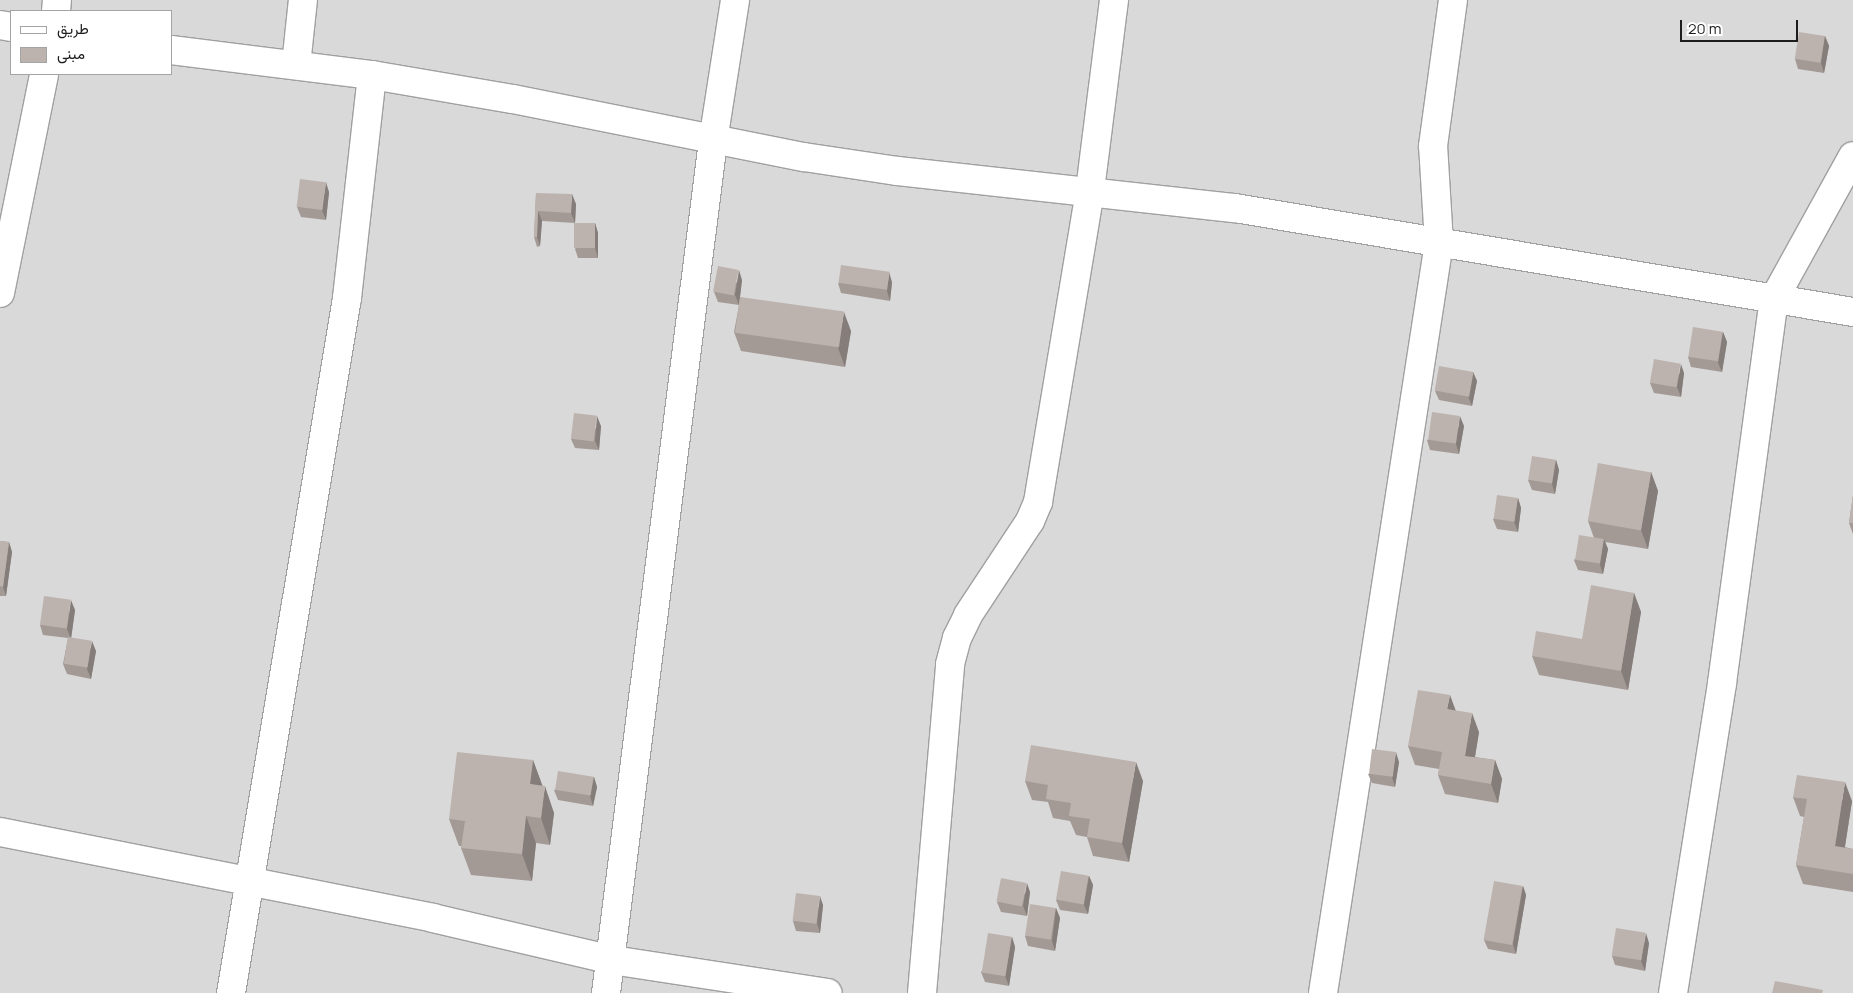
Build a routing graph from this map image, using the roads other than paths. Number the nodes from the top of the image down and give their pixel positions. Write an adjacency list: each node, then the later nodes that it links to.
1 (303, 0): 6 (street)
2 (735, 0): 9 (street)
3 (1114, 0): 11 (street)
4 (1453, 0): 12 (street)
5 (172, 50): 6 (street)
6 (296, 65): 8 (street)
7 (44, 75): 13 (street)
8 (372, 76): 9 (street); 17 (street)
9 (713, 141): 11 (street); 18 (street)
10 (1853, 156): 14 (street)
11 (1090, 190): 12 (street); 22 (street)
12 (1439, 243): 14 (street); 23 (street)
13 (0, 293)
14 (1774, 299): 15 (street); 24 (street)
15 (1853, 312)
16 (0, 832): 17 (street)
17 (250, 882): 18 (street); 19 (street)
18 (612, 960): 20 (street); 21 (street)
19 (231, 993)
20 (606, 993)
21 (827, 993)
22 (922, 993)
23 (1323, 993)
24 (1673, 993)

